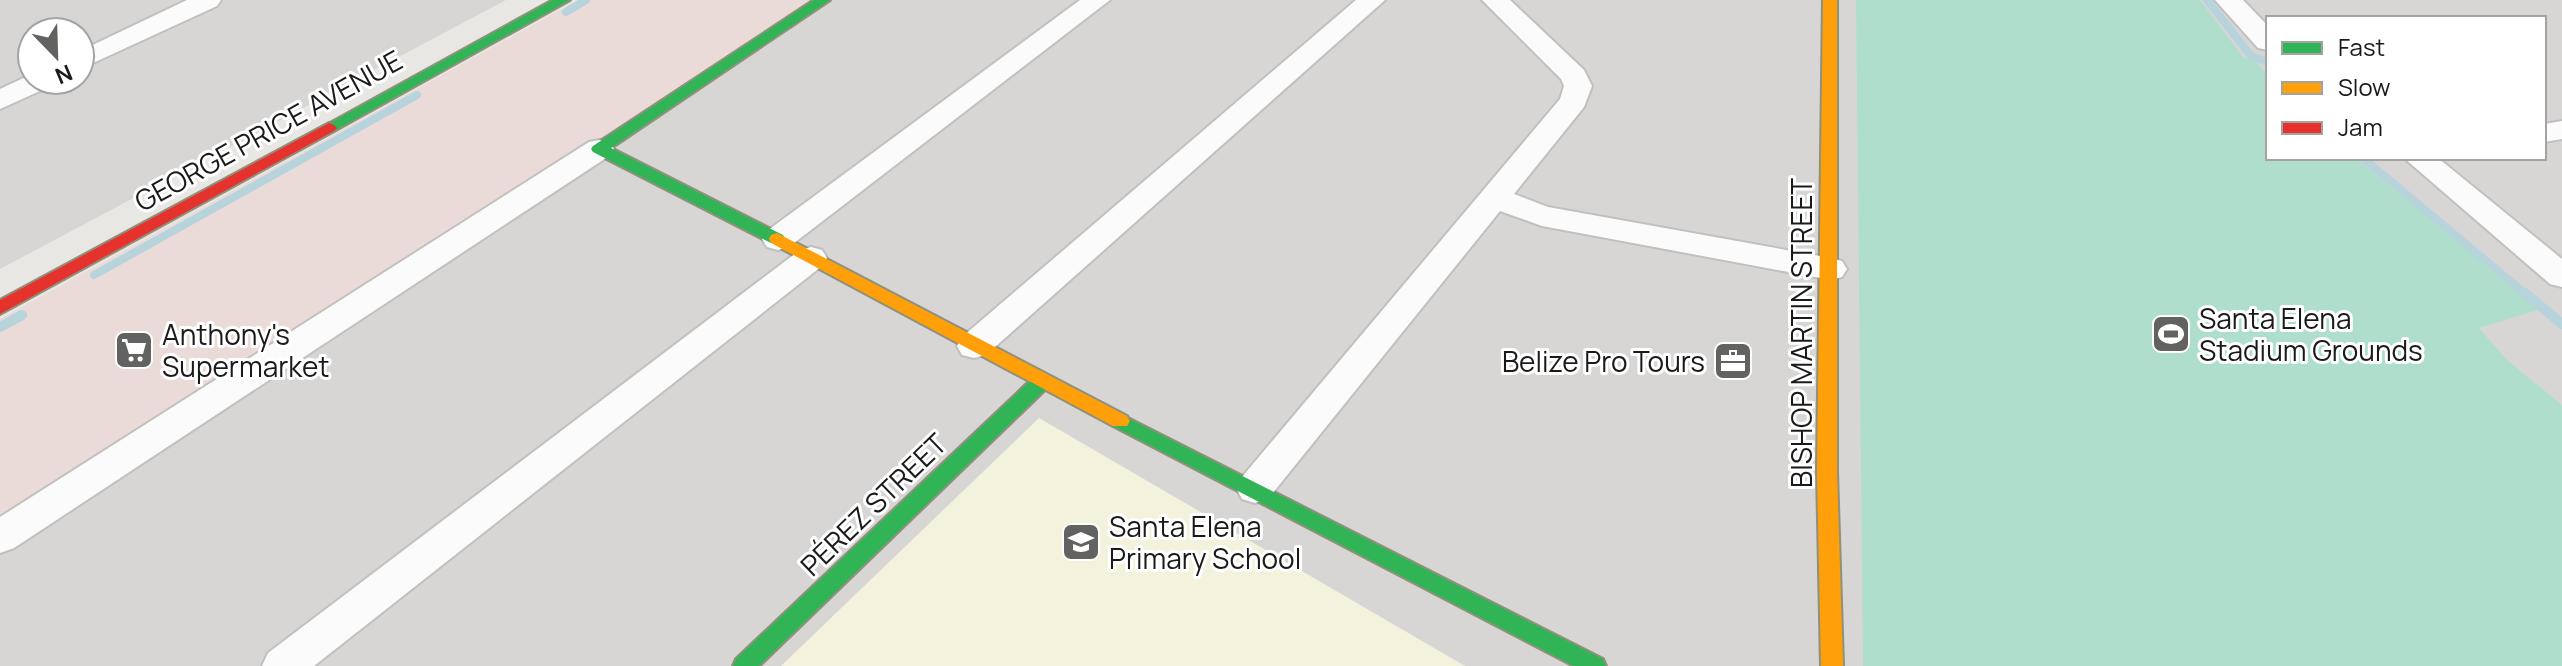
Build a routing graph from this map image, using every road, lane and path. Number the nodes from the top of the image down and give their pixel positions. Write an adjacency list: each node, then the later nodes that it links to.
1 (208, 0): 12 (street)
2 (524, 0): 10 (street)
3 (563, 0): 20 (street, GEORGE PRICE AVENUE)
4 (823, 0): 13 (street)
5 (1097, 0): 16 (street)
6 (1372, 0): 21 (street)
7 (1495, 0): 15 (street)
8 (1830, 0): 18 (street, BISHOP MARTIN STREET)
9 (2228, 0): 11 (street)
10 (455, 37)
11 (2266, 40)
12 (96, 53)
13 (599, 149): 16 (street); 24 (street)
14 (2421, 160): 19 (street)
15 (1492, 197): 18 (street); 23 (street)
16 (778, 239): 17 (street)
17 (811, 258): 21 (street); 25 (street)
18 (1831, 269): 28 (street, BISHOP MARTIN STREET)
19 (2562, 276)
20 (0, 308)
21 (974, 346): 22 (street)
22 (1041, 382): 23 (street); 26 (street, PÉREZ STREET)
23 (1255, 488): 27 (street)
24 (0, 537)
25 (283, 666)
26 (744, 666)
27 (1595, 666)
28 (1832, 666)

